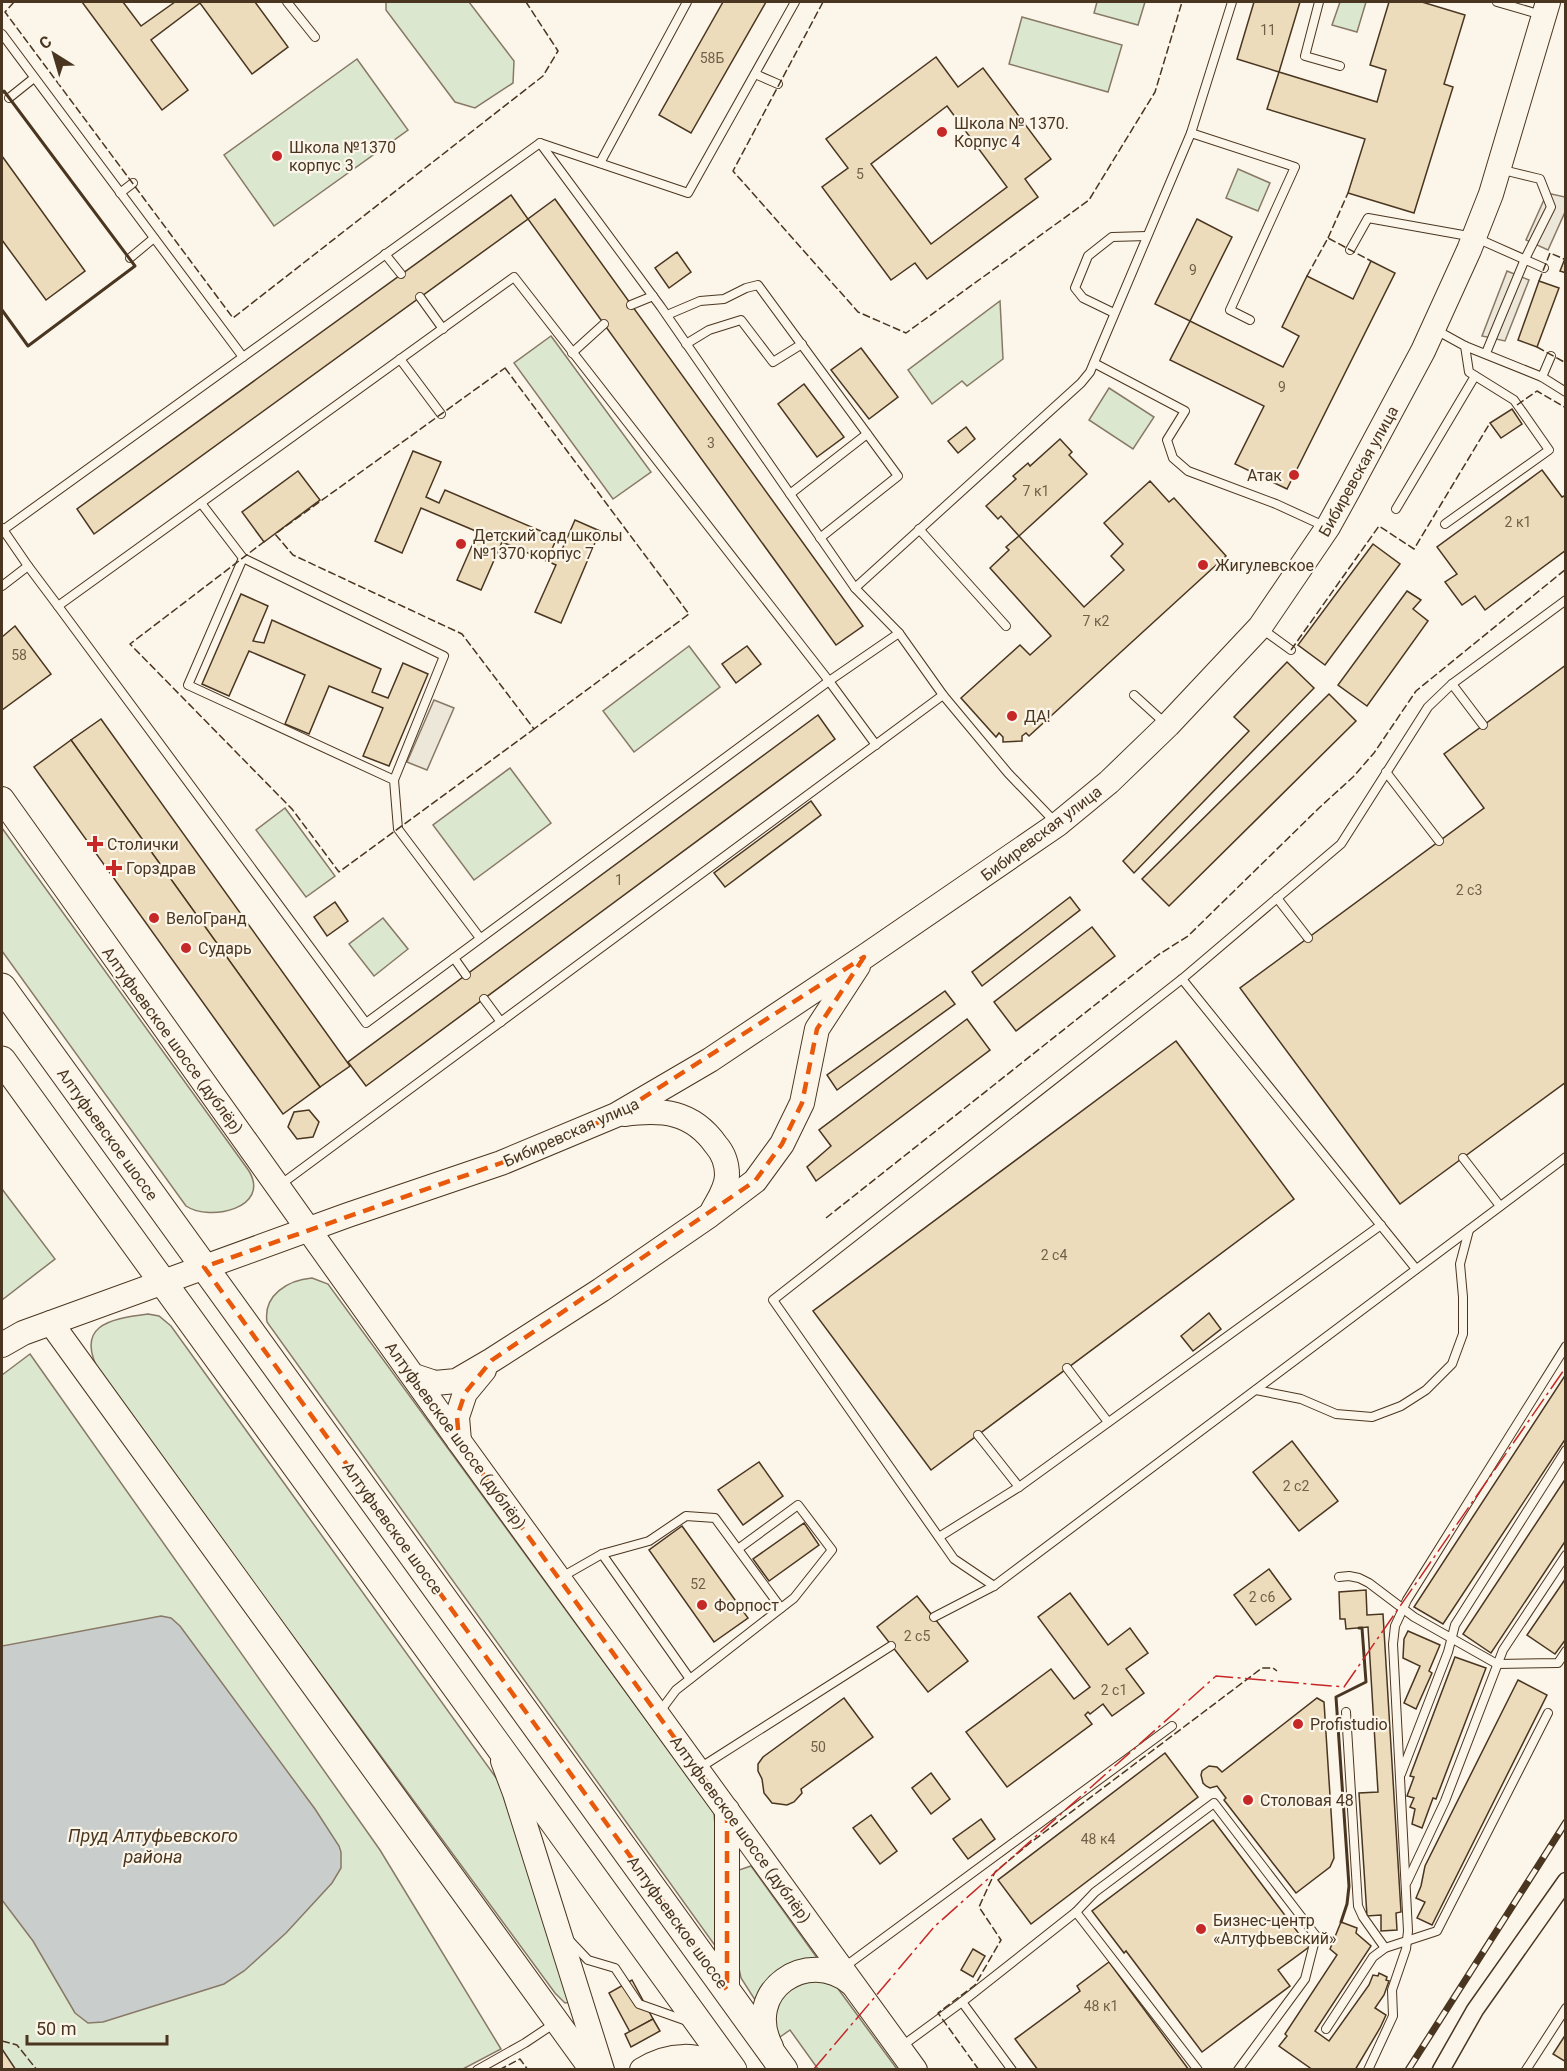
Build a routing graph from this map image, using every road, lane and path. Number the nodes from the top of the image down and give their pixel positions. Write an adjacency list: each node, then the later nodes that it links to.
1 (287, 2): 9 (lane)
2 (687, 2): 17 (lane)
3 (795, 2): 11 (lane)
4 (1232, 2): 15 (lane)
5 (1319, 2): 10 (lane)
6 (1497, 2): 7 (lane)
7 (1546, 9): 18 (main road, Бибиревская улица)
8 (2, 34): 12 (lane)
9 (315, 37)
10 (1340, 66)
11 (755, 74): 13 (lane); 17 (lane)
12 (34, 78): 14 (lane); 20 (lane)
13 (778, 84)
14 (9, 98)
15 (1191, 133): 21 (lane); 35 (lane)
16 (540, 142): 17 (lane); 25 (lane); 30 (lane)
17 (600, 163)
18 (1499, 168): 22 (main road, Бибиревская улица); 27 (lane)
19 (133, 183): 20 (lane)
20 (120, 193): 23 (lane)
21 (1147, 236): 33 (lane); 33 (lane)
22 (1474, 237): 24 (lane); 27 (lane); 38 (main road, Бибиревская улица)
23 (154, 238): 26 (lane); 45 (lane)
24 (1350, 250)
25 (385, 254): 29 (lane); 45 (lane)
26 (130, 258)
27 (1525, 259): 28 (lane); 43 (lane)
28 (1544, 268)
29 (401, 274)
30 (653, 296): 32 (lane); 34 (lane)
31 (420, 297): 37 (lane)
32 (631, 304)
33 (1114, 313): 47 (lane)
34 (667, 315): 39 (lane); 40 (lane)
35 (1250, 320)
36 (604, 324): 42 (lane)
37 (443, 329): 42 (lane); 46 (lane)
38 (1433, 329): 41 (lane); 57 (main road, Бибиревская улица)
39 (686, 344): 40 (lane); 53 (lane)
40 (802, 344): 52 (lane)
41 (1465, 346): 43 (lane); 48 (lane)
42 (572, 353): 71 (lane)
43 (1486, 353): 49 (lane)
44 (1551, 356): 49 (lane)
45 (243, 357): 58 (lane)
46 (400, 359): 51 (lane); 54 (lane)
47 (1094, 363): 57 (lane); 59 (lane)
48 (1475, 376): 55 (lane); 56 (lane)
49 (1542, 377): 50 (lane)
50 (1566, 392)
51 (441, 414)
52 (867, 434): 53 (lane); 60 (lane)
53 (790, 494): 60 (lane)
54 (201, 503): 61 (lane); 66 (lane)
55 (1396, 508)
56 (1445, 524)
57 (1328, 528): 68 (main road, Бибиревская улица)
58 (2, 529): 62 (lane)
59 (920, 529): 64 (lane); 67 (lane)
60 (820, 538): 64 (lane)
61 (243, 558): 79 (lane); 79 (lane)
62 (27, 566): 63 (lane); 66 (lane)
63 (2, 586)
64 (855, 588): 69 (lane)
65 (1566, 600): 72 (lane)
66 (58, 606): 87 (lane)
67 (1006, 626)
68 (1260, 627): 70 (lane); 76 (main road, Бибиревская улица)
69 (899, 633): 71 (lane); 73 (lane)
70 (1291, 650)
71 (829, 681): 77 (lane); 84 (lane)
72 (1452, 684): 75 (lane); 78 (lane)
73 (943, 695): 77 (lane); 81 (lane)
74 (1134, 695): 76 (lane)
75 (1483, 725)
76 (1168, 726): 81 (main road, Бибиревская улица)
77 (876, 745): 92 (lane)
78 (1386, 772): 82 (lane); 83 (lane)
79 (394, 780): 84 (lane)
80 (2, 799): 97 (main road, Алтуфьевское шоссе (дублёр))
81 (1058, 824): 86 (main road, Бибиревская улица)
82 (1439, 841)
83 (1277, 898): 85 (lane); 89 (lane)
84 (480, 938): 87 (lane)
85 (1308, 938)
86 (864, 957): 94 (main road, Бибиревская улица); 99 (main road)
87 (454, 958): 88 (lane)
88 (466, 975)
89 (1182, 979): 100 (lane); 118 (lane)
90 (2, 987): 103 (main road, Алтуфьевское шоссе)
91 (484, 999): 92 (lane)
92 (501, 1022): 97 (lane)
93 (2, 1060): 105 (main road)
94 (616, 1115): 99 (main road); 101 (main road, Бибиревская улица)
95 (1566, 1157): 98 (lane)
96 (1463, 1158): 98 (lane)
97 (278, 1187): 101 (main road, Алтуфьевское шоссе (дублёр))
98 (1500, 1206): 102 (lane)
99 (710, 1215): 109 (main road)
100 (1381, 1225): 104 (lane); 113 (lane)
101 (308, 1230): 103 (main road, Бибиревская улица); 111 (main road, Алтуфьевское шоссе (дублёр))
102 (1468, 1230): 104 (lane); 112 (lane)
103 (204, 1267): 105 (main road, Бибиревская улица); 148 (main road, Алтуфьевское шоссе)
104 (1416, 1269): 112 (lane)
105 (162, 1283): 106 (main road, Бибиревская улица); 137 (main road)
106 (51, 1323): 107 (main road, Бибиревская улица); 152 (main road)
107 (2, 1345)
108 (1566, 1346): 126 (lane)
109 (492, 1360): 111 (main road); 115 (main road)
110 (1067, 1368): 113 (lane)
111 (414, 1376): 115 (main road, Алтуфьевское шоссе (дублёр))
112 (1256, 1390): 124 (lane)
113 (1108, 1422): 117 (lane)
114 (978, 1435): 117 (lane)
115 (459, 1441): 123 (main road, Алтуфьевское шоссе (дублёр))
116 (1566, 1450): 128 (lane)
117 (1019, 1487): 118 (lane)
118 (939, 1537): 124 (lane)
119 (738, 1549): 120 (lane); 125 (lane); 125 (lane)
120 (602, 1554): 123 (lane); 132 (lane)
121 (1566, 1555): 131 (lane)
122 (1339, 1577): 126 (lane)
123 (560, 1579): 135 (main road, Алтуфьевское шоссе (дублёр))
124 (994, 1586): 127 (lane)
125 (781, 1608): 132 (lane)
126 (1402, 1609): 128 (lane); 139 (lane)
127 (934, 1617)
128 (1450, 1638): 131 (lane); 139 (lane)
129 (891, 1646): 138 (lane)
130 (1566, 1651): 131 (lane)
131 (1497, 1664): 142 (lane)
132 (690, 1680): 135 (lane)
133 (1346, 1712): 146 (lane)
134 (1548, 1713): 145 (lane)
135 (658, 1714): 138 (main road, Алтуфьевское шоссе (дублёр))
136 (1172, 1726): 147 (lane)
137 (489, 1732): 144 (main road); 153 (main road)
138 (698, 1769): 140 (main road, Алтуфьевское шоссе (дублёр))
139 (1400, 1777): 142 (lane)
140 (727, 1810): 147 (main road, Алтуфьевское шоссе (дублёр)); 148 (main road)
141 (1566, 1881): 157 (street)
142 (1406, 1885): 145 (lane)
143 (1076, 1912): 149 (lane); 166 (lane); 167 (lane)
144 (553, 1915): 151 (main road); 153 (lane)
145 (1407, 1940): 146 (lane); 168 (lane)
146 (1385, 1948): 154 (lane)
147 (849, 1977): 155 (main road, Алтуфьевское шоссе (дублёр)); 156 (main road)
148 (727, 1990): 156 (main road, Алтуфьевское шоссе)
149 (962, 2002): 155 (lane); 165 (lane)
150 (1566, 2008): 169 (lane)
151 (585, 2016): 152 (main road); 160 (main road)
152 (560, 2024): 158 (lane); 159 (main road)
153 (701, 2026): 163 (main road)
154 (1326, 2029)
155 (899, 2048): 164 (main road, Алтуфьевское шоссе (дублёр))
156 (781, 2065)
157 (1447, 2068)
158 (477, 2070)
159 (592, 2070)
160 (602, 2070)
161 (642, 2070): 162 (main road)
162 (725, 2070)
163 (733, 2070)
164 (915, 2070)
165 (1012, 2070)
166 (1198, 2070)
167 (1238, 2070)
168 (1368, 2070)
169 (1526, 2070)

